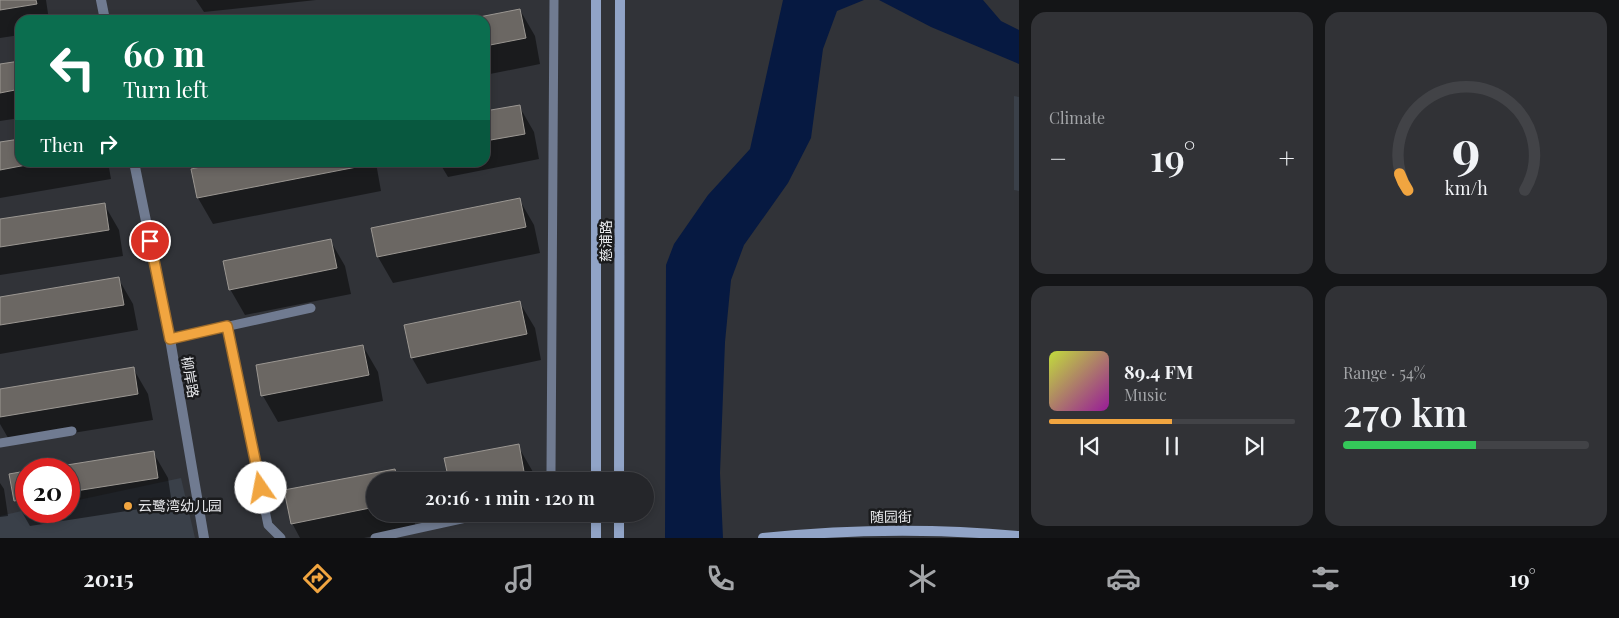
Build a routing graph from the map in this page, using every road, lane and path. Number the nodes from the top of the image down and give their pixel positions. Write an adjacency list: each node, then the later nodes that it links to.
1 (101, 0): 5 (street)
2 (554, 0): 12 (lane)
3 (596, 0): 13 (street, 慈浦路)
4 (620, 0): 14 (street, 慈浦路)
5 (104, 15)
6 (135, 167): 9 (street, 柳岸路)
7 (311, 308): 8 (lane)
8 (227, 326): 9 (lane); 20 (lane)
9 (170, 339): 19 (street, 柳岸路)
10 (72, 431): 11 (lane)
11 (0, 443)
12 (551, 472)
13 (596, 472)
14 (619, 472)
15 (448, 522): 21 (lane)
16 (596, 522): 22 (street)
17 (619, 522): 23 (street)
18 (1019, 536): 24 (street, 随园街)
19 (204, 538)
20 (281, 538)
21 (376, 538)
22 (596, 538)
23 (619, 538)
24 (763, 538)

